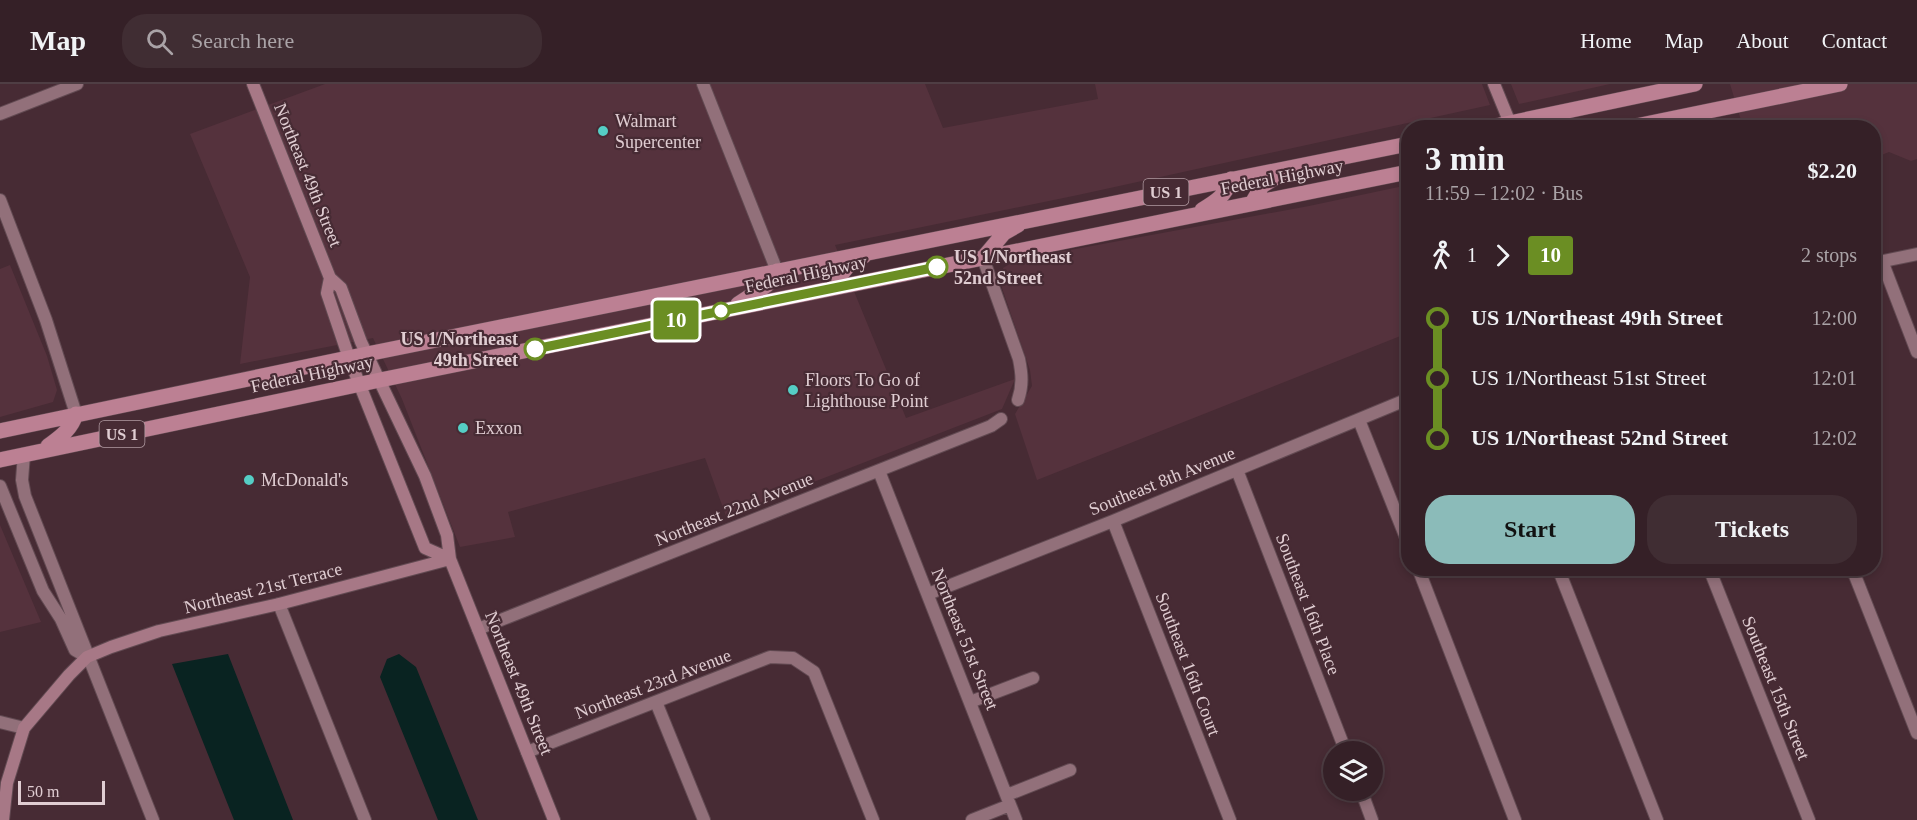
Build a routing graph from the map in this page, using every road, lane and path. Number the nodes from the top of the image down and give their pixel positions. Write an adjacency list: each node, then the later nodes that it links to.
1 (77, 84): 9 (street)
2 (253, 84): 27 (street, Northeast 49th Street)
3 (703, 84): 26 (street)
4 (1494, 84): 10 (street)
5 (1695, 84): 11 (main road)
6 (1810, 84): 8 (main road)
7 (1840, 84): 8 (main road)
8 (1797, 93): 12 (main road)
9 (0, 114)
10 (1509, 120)
11 (1533, 120)
12 (1665, 120)
13 (1401, 145): 14 (main road, Federal Highway / US 1)
14 (1292, 167): 16 (main road, Federal Highway / US 1); 18 (main road)
15 (1401, 173): 18 (main road, Federal Highway / US 1)
16 (1231, 179): 19 (main road); 20 (main road, Federal Highway / US 1)
17 (0, 200): 37 (street)
18 (1252, 203): 19 (main road, Federal Highway / US 1)
19 (1195, 215): 23 (main road, Federal Highway / US 1)
20 (1026, 221): 21 (main road, Federal Highway / US 1); 23 (main road)
21 (869, 253): 26 (main road, Federal Highway / US 1); 28 (main road)
22 (1917, 254): 24 (street)
23 (983, 258): 28 (main road, Federal Highway / US 1); 35 (street)
24 (1881, 261)
25 (1881, 269): 30 (street)
26 (777, 272): 29 (main road); 31 (main road, Federal Highway / US 1)
27 (330, 278): 31 (street, Northeast 49th Street); 32 (street, Northeast 49th Street)
28 (840, 287): 29 (main road, Federal Highway / US 1)
29 (727, 310): 33 (main road, Federal Highway / US 1)
30 (1917, 352)
31 (367, 354): 32 (main road, Federal Highway / US 1); 33 (street, Northeast 49th Street)
32 (349, 358): 34 (street, Northeast 49th Street); 37 (main road, Federal Highway / US 1)
33 (380, 380): 34 (main road, Federal Highway / US 1); 49 (street, Northeast 49th Street)
34 (359, 384): 41 (main road, Federal Highway / US 1); 49 (street, Northeast 49th Street)
35 (1018, 400)
36 (1401, 402): 39 (street, Southeast 8th Avenue)
37 (76, 414): 40 (main road, Federal Highway / US 1); 41 (main road)
38 (1001, 419): 45 (street, Northeast 22nd Avenue)
39 (1359, 420): 44 (street, Southeast 8th Avenue); 47 (street)
40 (0, 431)
41 (43, 450): 42 (main road, Federal Highway / US 1)
42 (24, 454): 43 (main road, Federal Highway / US 1); 57 (street)
43 (0, 460)
44 (1237, 470): 48 (street, Southeast 8th Avenue); 64 (street, Southeast 16th Place)
45 (879, 471): 54 (street, Northeast 51st Street); 56 (street, Northeast 22nd Avenue)
46 (0, 486): 57 (street)
47 (1401, 516)
48 (1113, 521): 54 (street, Southeast 8th Avenue); 77 (street, Southeast 16th Court)
49 (450, 559): 55 (street, Northeast 21st Terrace); 56 (street, Northeast 49th Street)
50 (1421, 576): 79 (street)
51 (1561, 576): 80 (street)
52 (1712, 576): 81 (street, Southeast 15th Street)
53 (1855, 576): 63 (street)
54 (928, 594): 60 (street, Northeast 51st Street)
55 (279, 604): 57 (street, Northeast 21st Terrace); 71 (street)
56 (478, 629): 65 (street, Northeast 49th Street)
57 (87, 657): 62 (street); 70 (street)
58 (1033, 678): 60 (street)
59 (656, 702): 65 (street, Northeast 23rd Avenue); 73 (street); 74 (street, Northeast 23rd Avenue)
60 (970, 702): 67 (street, Northeast 51st Street)
61 (0, 722): 62 (street)
62 (24, 728): 69 (street)
63 (1917, 733)
64 (1342, 741)
65 (527, 752): 72 (street, Northeast 49th Street)
66 (1070, 770): 67 (street)
67 (1008, 800): 75 (street); 76 (street, Northeast 51st Street)
68 (1365, 801): 78 (street)
69 (3, 820)
70 (153, 820)
71 (365, 820)
72 (554, 820)
73 (704, 820)
74 (873, 820)
75 (972, 820)
76 (1016, 820)
77 (1230, 820)
78 (1372, 820)
79 (1515, 820)
80 (1657, 820)
81 (1809, 820)

